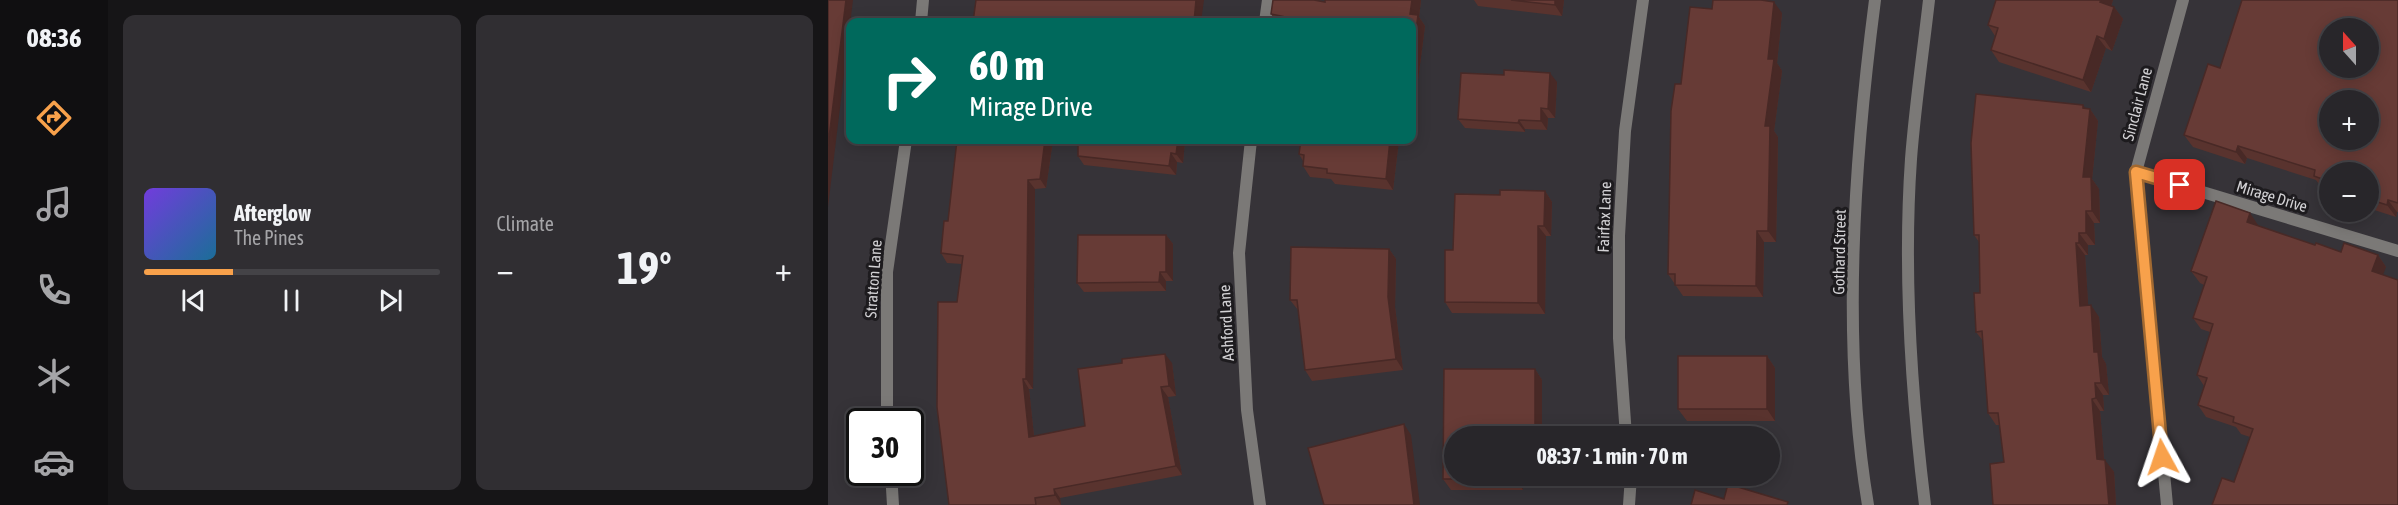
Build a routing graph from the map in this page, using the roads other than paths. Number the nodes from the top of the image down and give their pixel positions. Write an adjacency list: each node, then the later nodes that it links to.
1 (923, 0): 7 (street)
2 (1268, 0): 8 (street)
3 (1642, 0): 14 (street, Fairfax Lane)
4 (1875, 0): 20 (street, Gothard Street)
5 (1929, 0): 21 (street)
6 (2183, 0): 11 (street, Sinclair Lane)
7 (921, 18)
8 (1266, 18)
9 (905, 144): 13 (street, Stratton Lane)
10 (1251, 144): 18 (street, Ashford Lane)
11 (2136, 172): 12 (street, Mirage Drive); 22 (street, Sinclair Lane)
12 (2398, 251)
13 (887, 408)
14 (1625, 426)
15 (892, 486): 17 (street)
16 (1630, 486): 19 (street)
17 (893, 505)
18 (1260, 505)
19 (1629, 505)
20 (1868, 505)
21 (1925, 505)
22 (2167, 505)

